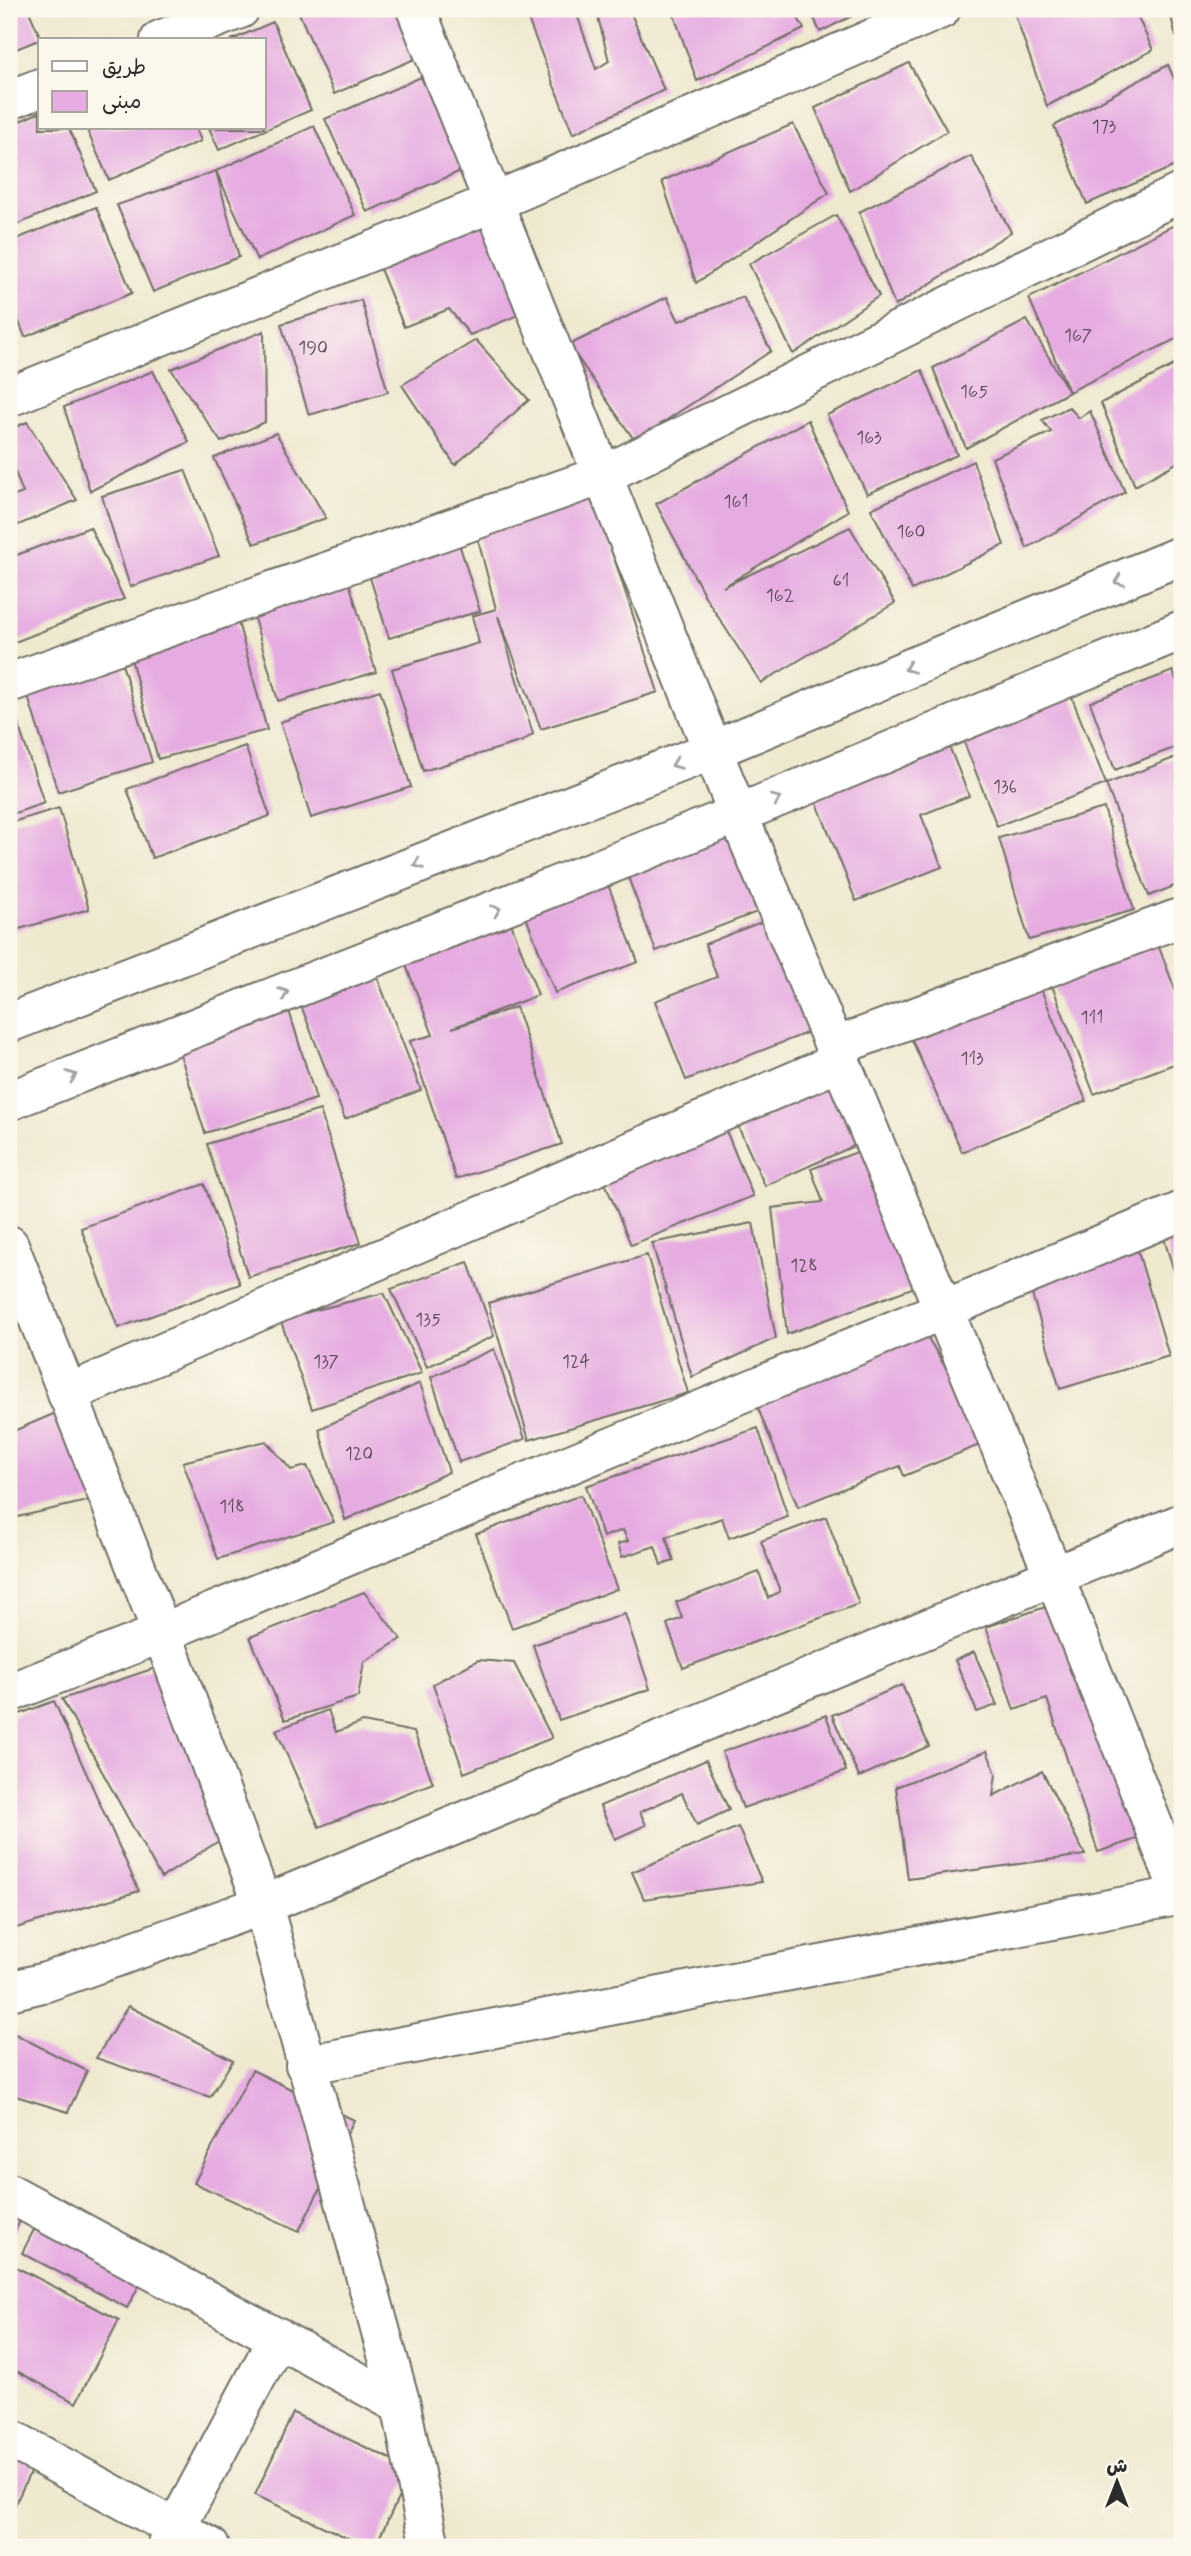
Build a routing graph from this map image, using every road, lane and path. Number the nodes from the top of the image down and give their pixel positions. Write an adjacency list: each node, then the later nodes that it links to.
1 (240, 9): 4 (street)
2 (416, 9): 8 (street)
3 (941, 9): 8 (street)
4 (165, 38)
5 (38, 89): 6 (street)
6 (9, 100)
7 (1182, 192): 10 (street)
8 (494, 202): 9 (street); 10 (street)
9 (9, 397)
10 (603, 475): 13 (street); 14 (street)
11 (1182, 555): 14 (street, one-way to 14)
12 (1182, 630): 15 (street, one-way to 12)
13 (9, 683)
14 (713, 750): 15 (street); 17 (street, one-way to 17)
15 (738, 814): 18 (street); 19 (street, one-way to 15)
16 (1182, 917): 18 (street)
17 (9, 1023)
18 (838, 1054): 22 (street); 23 (street)
19 (9, 1101)
20 (1182, 1210): 22 (street)
21 (9, 1245): 23 (street)
22 (944, 1310): 25 (street); 26 (street)
23 (67, 1394): 26 (street)
24 (1182, 1523): 25 (street)
25 (1054, 1576): 28 (street); 29 (street)
26 (162, 1633): 27 (street); 29 (street)
27 (9, 1693)
28 (1182, 1895): 31 (street)
29 (263, 1905): 30 (street); 31 (street)
30 (9, 1991)
31 (305, 2065): 34 (street)
32 (9, 2193): 33 (street)
33 (278, 2337): 34 (street); 36 (street)
34 (401, 2405): 38 (street)
35 (9, 2438): 36 (street)
36 (171, 2538): 37 (street)
37 (210, 2547)
38 (430, 2547)

